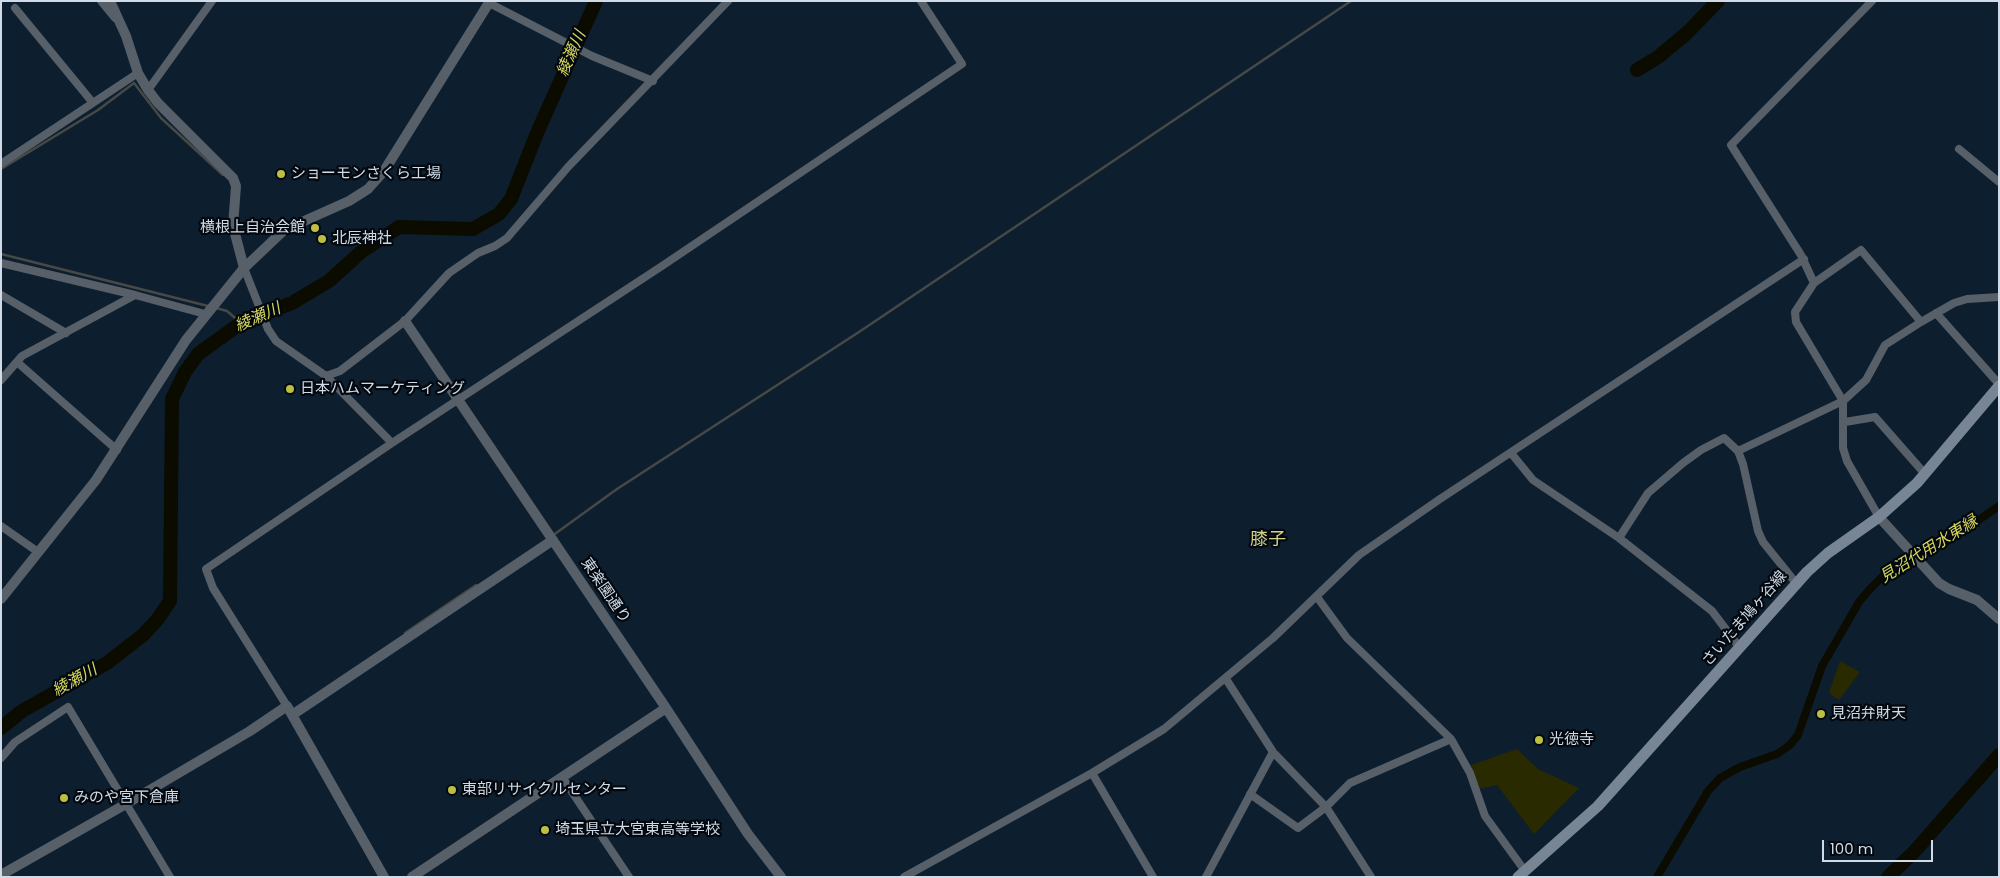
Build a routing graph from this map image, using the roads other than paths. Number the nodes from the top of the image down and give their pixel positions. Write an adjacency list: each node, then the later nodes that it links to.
1 (101, 1): 9 (street)
2 (110, 1): 9 (street)
3 (212, 1): 12 (street)
4 (728, 1): 11 (street)
5 (921, 1): 33 (street)
6 (1872, 1): 17 (street)
7 (489, 2): 11 (street); 19 (street)
8 (15, 8): 13 (street)
9 (122, 26): 10 (street)
10 (138, 73): 12 (street); 13 (street)
11 (652, 81): 26 (street)
12 (148, 90): 19 (street)
13 (93, 103): 15 (street)
14 (1960, 150): 16 (street)
15 (1, 164)
16 (1999, 182)
17 (1804, 260): 20 (street); 39 (street)
18 (1, 263): 22 (street)
19 (244, 268): 24 (street); 30 (street)
20 (1814, 283): 27 (street); 34 (street)
21 (1, 294): 28 (street)
22 (135, 295): 24 (street); 28 (street)
23 (1999, 297): 25 (street)
24 (207, 313): 37 (street)
25 (1936, 313): 27 (street); 32 (street)
26 (405, 321): 30 (street); 33 (street, 東楽園通り)
27 (1921, 322): 34 (street)
28 (66, 333): 29 (street)
29 (17, 362): 31 (street); 37 (street)
30 (326, 376): 36 (street)
31 (1, 380)
32 (1999, 385): 40 (main road, さいたま鳩ヶ谷線)
33 (459, 400): 36 (street); 44 (street, 東楽園通り)
34 (1843, 401): 35 (street); 38 (street)
35 (1845, 422): 40 (street); 41 (street)
36 (392, 442): 53 (street)
37 (117, 450): 45 (street)
38 (1738, 451): 43 (street); 46 (street)
39 (1511, 453): 43 (street); 47 (street)
40 (1925, 474): 41 (main road, さいたま鳩ヶ谷線)
41 (1879, 517): 46 (main road, さいたま鳩ヶ谷線); 49 (street)
42 (1, 526): 45 (street)
43 (1619, 538): 50 (street)
44 (553, 540): 52 (street, 東楽園通り); 53 (street)
45 (38, 552): 48 (street)
46 (1796, 583): 50 (main road, さいたま鳩ヶ谷線)
47 (1317, 597): 51 (street); 54 (street)
48 (1, 599)
49 (1999, 619)
50 (1740, 648): 62 (main road, さいたま鳩ヶ谷線)
51 (1226, 679): 55 (street); 57 (street)
52 (666, 708): 58 (street); 69 (street, 東楽園通り)
53 (289, 710): 60 (street); 66 (street)
54 (1451, 739): 61 (street); 62 (street)
55 (1273, 752): 59 (street); 61 (street)
56 (1, 758): 60 (street)
57 (1092, 773): 64 (street); 70 (street)
58 (562, 777): 67 (street); 68 (street)
59 (1250, 794): 61 (street); 71 (street)
60 (126, 804): 63 (street); 65 (street)
61 (1326, 807): 72 (street)
62 (1521, 874)
63 (1, 875)
64 (1151, 876)
65 (170, 877)
66 (384, 877)
67 (412, 877)
68 (629, 877)
69 (781, 877)
70 (904, 877)
71 (1206, 877)
72 (1371, 877)

